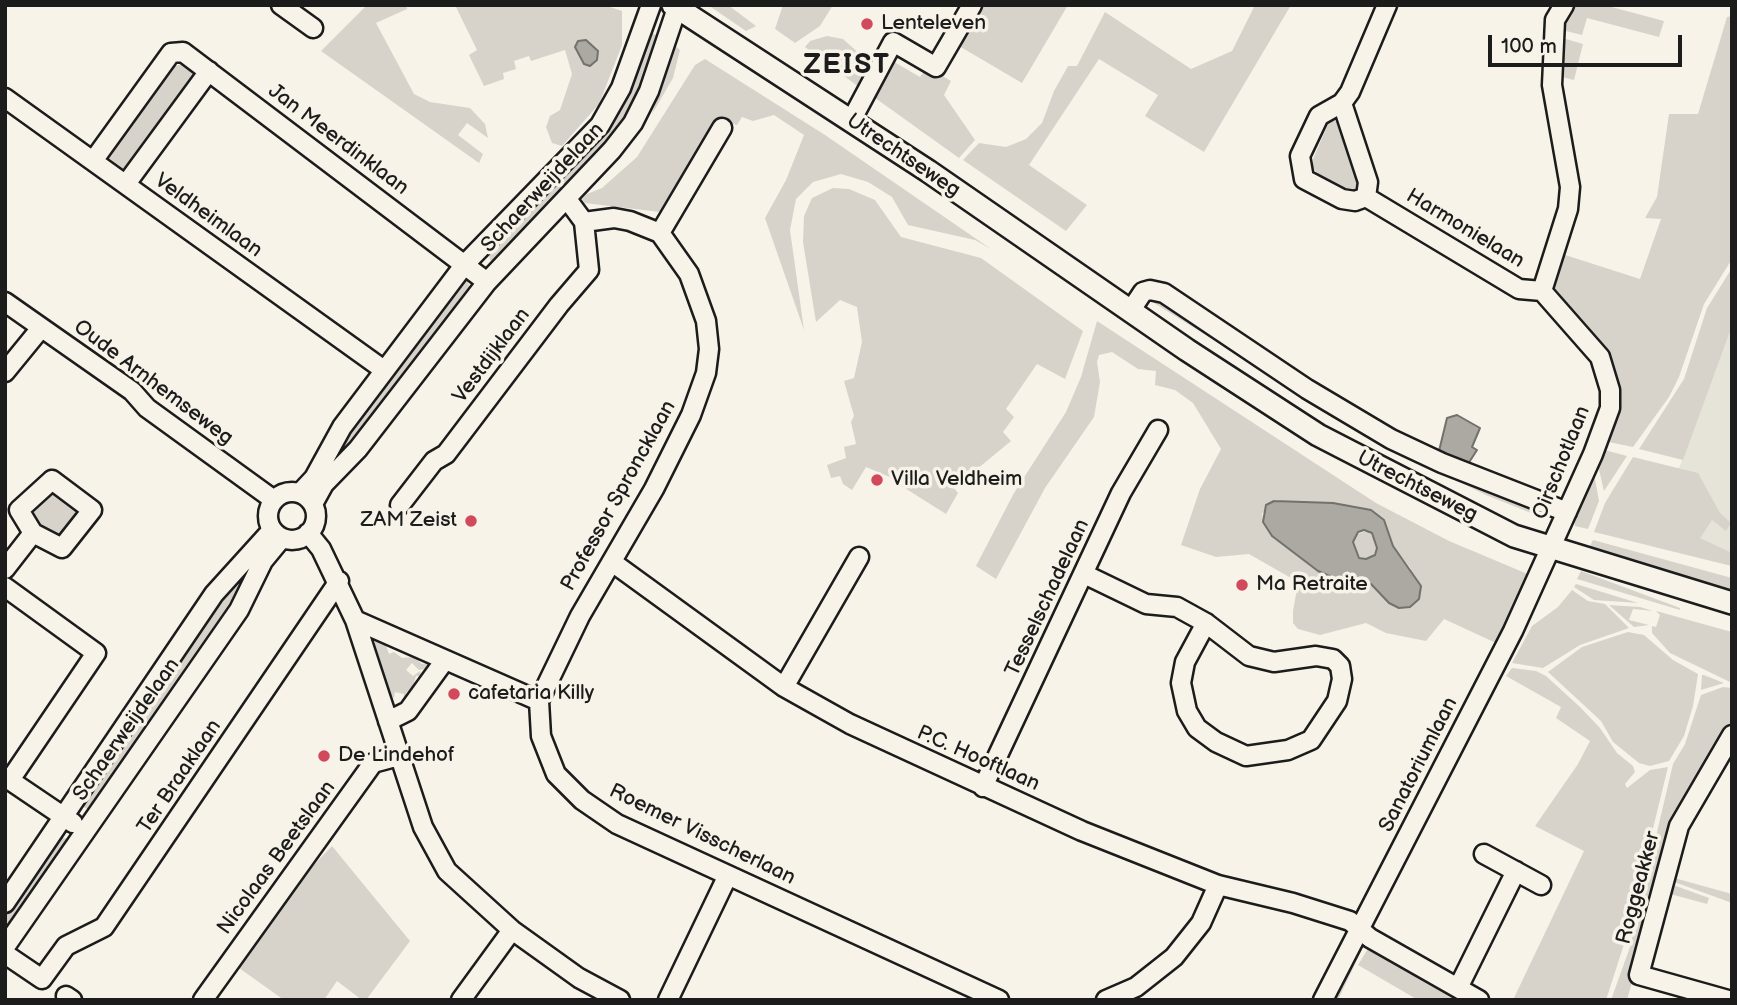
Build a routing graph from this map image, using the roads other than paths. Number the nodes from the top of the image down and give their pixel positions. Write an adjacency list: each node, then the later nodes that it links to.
1 (281, 5): 7 (street)
2 (651, 5): 19 (street, Schaerweijdelaan)
3 (972, 5): 11 (street)
4 (1387, 5): 10 (street, Harmonielaan)
5 (1564, 5): 21 (street)
6 (676, 6): 11 (main road, Utrechtseweg); 16 (street, Schaerweijdelaan)
7 (313, 28)
8 (209, 71): 13 (street, Jan Meerdinklaan); 14 (street); 19 (street, Jan Meerdinklaan)
9 (5, 98): 13 (street, Veldheimlaan)
10 (1342, 103): 15 (street); 15 (street, Harmonielaan)
11 (851, 121): 23 (main road, Utrechtseweg)
12 (722, 128): 18 (street)
13 (93, 161): 14 (street, Veldheimlaan)
14 (125, 184): 25 (street, Veldheimlaan)
15 (1366, 197): 21 (street, Harmonielaan)
16 (567, 199): 17 (street); 20 (street, Schaerweijdelaan)
17 (584, 222): 18 (street); 30 (street, Vestdijklaan)
18 (660, 233): 37 (street, Professor Sproncklaan)
19 (465, 264): 20 (street, Schaerweijdelaan); 25 (street, Schaerweijdelaan)
20 (487, 282): 28 (street, Schaerweijdelaan)
21 (1542, 290): 31 (street, Oirschotlaan)
22 (5, 302): 24 (street, Oude Arnhemseweg)
23 (1131, 310): 31 (street, Utrechtseweg); 35 (main road, Utrechtseweg)
24 (41, 328): 26 (street); 29 (street, Oude Arnhemseweg)
25 (384, 370): 28 (street, Schaerweijdelaan)
26 (5, 372)
27 (1158, 430): 39 (street, Tesselschadelaan)
28 (306, 499): 29 (street); 33 (street)
29 (274, 500): 34 (street)
30 (400, 505)
31 (1567, 512): 35 (street, Oirschotlaan)
32 (33, 533): 38 (street)
33 (309, 533): 34 (street); 40 (street)
34 (277, 534): 53 (street, Schaerweijdelaan); 54 (street, Schaerweijdelaan)
35 (1551, 548): 42 (main road, Utrechtseweg); 61 (street, Sanatoriumlaan)
36 (859, 557): 46 (street)
37 (612, 562): 46 (street, P.C. Hooftlaan); 47 (street, Professor Sproncklaan)
38 (5, 569)
39 (1084, 574): 44 (street); 52 (street, Tesselschadelaan)
40 (339, 581): 43 (street); 64 (street, Ter Braaklaan)
41 (5, 587): 51 (street)
42 (1732, 603)
43 (355, 620): 45 (street); 48 (street)
44 (1206, 623): 44 (street)
45 (445, 660): 47 (street); 48 (street)
46 (784, 687): 52 (street, P.C. Hooftlaan)
47 (539, 701): 57 (street, Roemer Visscherlaan)
48 (388, 721): 50 (street)
49 (1732, 734): 74 (street, Roggeakker)
50 (398, 756): 62 (street); 66 (street, Nicolaas Beetslaan)
51 (8, 778): 53 (street)
52 (984, 787): 59 (street, P.C. Hooftlaan)
53 (63, 816): 54 (street); 60 (street, Schaerweijdelaan)
54 (84, 831): 63 (street, Schaerweijdelaan)
55 (1484, 853): 56 (street)
56 (1516, 871): 58 (street); 65 (street)
57 (728, 875): 69 (street); 70 (street, Roemer Visscherlaan)
58 (1541, 885)
59 (1219, 886): 61 (street, P.C. Hooftlaan); 71 (street)
60 (5, 903)
61 (1360, 929): 65 (street, P.C. Hooftlaan); 72 (street, Sanatoriumlaan)
62 (512, 930): 67 (street); 68 (street)
63 (5, 947)
64 (5, 954)
65 (1458, 988): 73 (street, P.C. Hooftlaan)
66 (203, 1000)
67 (461, 1000)
68 (620, 1000)
69 (668, 1000)
70 (999, 1000)
71 (1106, 1000)
72 (1323, 1000)
73 (1479, 1000)
74 (1728, 1000)

